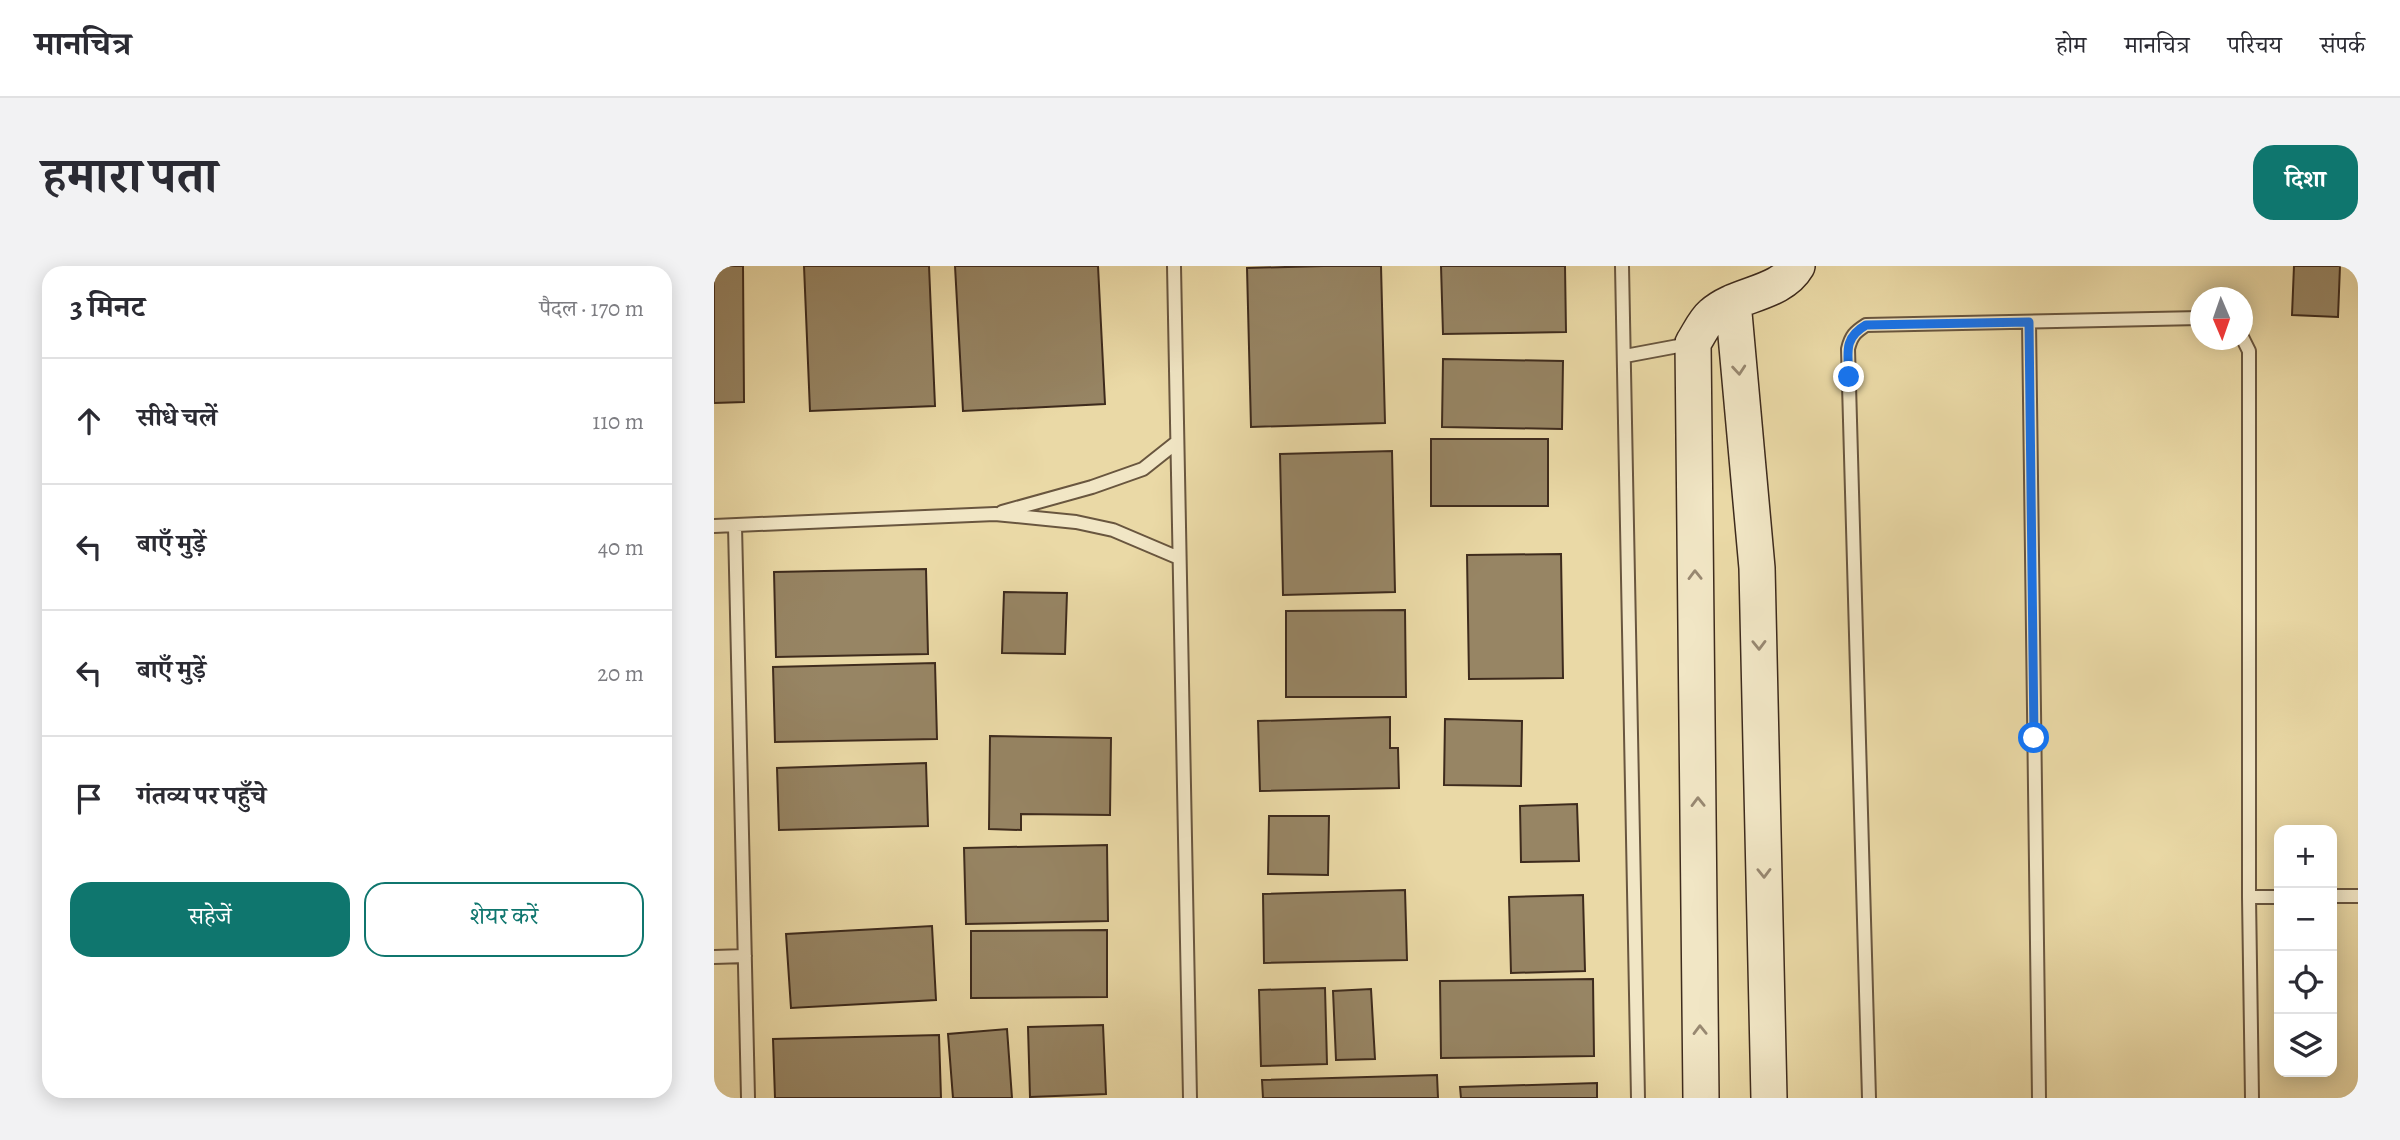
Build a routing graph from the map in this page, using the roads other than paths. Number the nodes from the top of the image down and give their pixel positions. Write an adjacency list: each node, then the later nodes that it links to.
1 (1174, 266): 10 (lane)
2 (1622, 266): 9 (lane)
3 (1797, 266): 4 (street)
4 (1732, 302): 7 (street); 25 (street, one-way to 25)
5 (2190, 318): 6 (lane)
6 (2029, 322): 26 (lane); 27 (lane)
7 (1693, 343): 9 (lane); 24 (street, one-way to 7)
8 (2248, 350): 16 (lane)
9 (1625, 356): 23 (lane)
10 (1177, 442): 11 (lane); 14 (lane)
11 (995, 514): 13 (lane); 14 (lane)
12 (714, 526): 13 (lane)
13 (735, 526): 19 (lane)
14 (1179, 558): 22 (lane)
15 (2358, 896): 18 (lane)
16 (2249, 897): 17 (lane); 28 (lane)
17 (2274, 897)
18 (2337, 897)
19 (745, 956): 20 (lane); 21 (lane)
20 (714, 957)
21 (748, 1098)
22 (1190, 1098)
23 (1638, 1098)
24 (1700, 1098)
25 (1769, 1098)
26 (1868, 1098)
27 (2039, 1098)
28 (2252, 1098)

